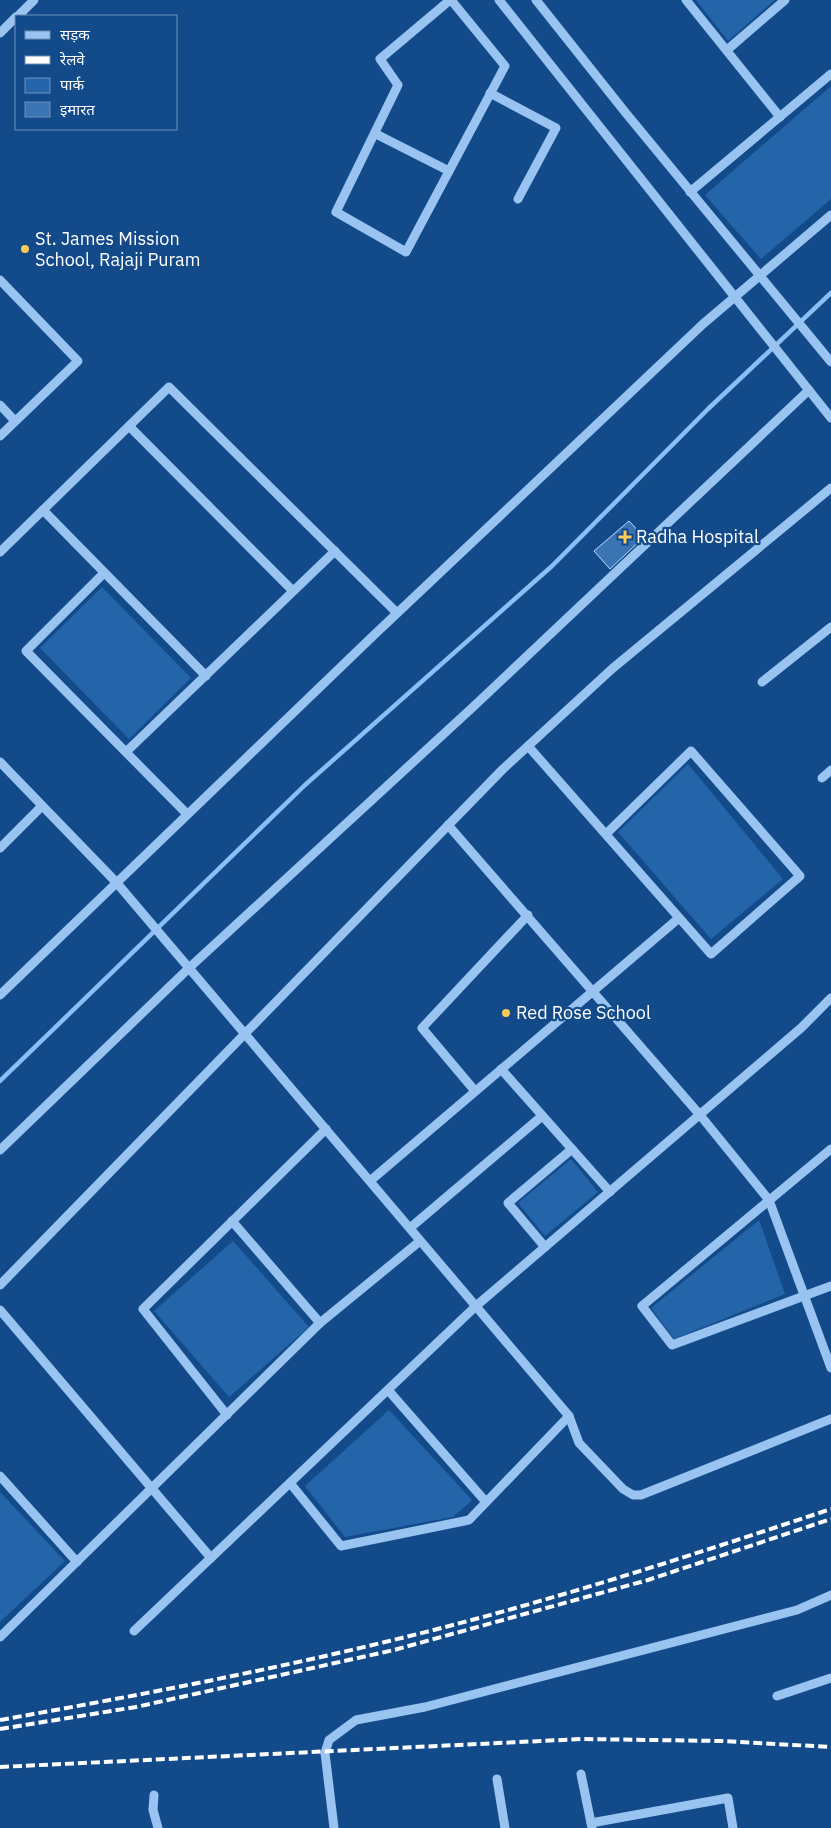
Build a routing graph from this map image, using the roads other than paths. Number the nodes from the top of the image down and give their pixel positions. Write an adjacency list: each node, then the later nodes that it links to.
1 (34, 0): 7 (street)
2 (451, 0): 12 (street); 14 (street)
3 (499, 0): 21 (street)
4 (536, 0): 16 (street)
5 (686, 0): 10 (street)
6 (785, 0): 10 (street)
7 (19, 15)
8 (15, 19): 9 (street)
9 (0, 33)
10 (727, 50): 13 (street)
11 (831, 74): 13 (street)
12 (490, 94): 15 (street); 17 (street)
13 (780, 116): 16 (street)
14 (376, 134): 15 (street); 15 (street)
15 (449, 171)
16 (690, 192): 19 (street)
17 (518, 199)
18 (831, 215): 19 (street)
19 (759, 276): 21 (street); 22 (street)
20 (0, 280): 26 (street)
21 (735, 297): 23 (street); 35 (street)
22 (831, 362)
23 (809, 390): 25 (street); 52 (street)
24 (0, 405): 26 (street)
25 (831, 418)
26 (15, 421): 28 (street)
27 (129, 426): 30 (street); 31 (street); 34 (street)
28 (0, 436)
29 (831, 488): 39 (street)
30 (43, 510): 32 (street); 33 (street)
31 (335, 551): 34 (street); 35 (street)
32 (0, 552)
33 (104, 573): 37 (street); 40 (street)
34 (293, 591): 37 (street)
35 (397, 613): 45 (street)
36 (831, 627): 38 (street)
37 (206, 676): 40 (street)
38 (762, 682)
39 (528, 746): 46 (street); 47 (street)
40 (126, 752): 45 (street)
41 (0, 762): 44 (street)
42 (831, 770): 43 (street)
43 (822, 778)
44 (42, 806): 48 (street); 49 (street)
45 (187, 814): 49 (street)
46 (448, 825): 50 (street); 56 (street)
47 (606, 834): 51 (street); 51 (street)
48 (0, 848)
49 (116, 882): 52 (street); 54 (street)
50 (528, 915): 53 (street); 58 (street)
51 (679, 918): 53 (street)
52 (190, 968): 56 (street); 64 (street)
53 (593, 991): 57 (street); 59 (street)
54 (0, 995)
55 (831, 998): 59 (street)
56 (245, 1034): 61 (street); 72 (street)
57 (501, 1069): 58 (street); 60 (street)
58 (475, 1092): 65 (street)
59 (700, 1115): 66 (street); 67 (street)
60 (542, 1116): 63 (street); 69 (street)
61 (326, 1129): 65 (street); 68 (street)
62 (831, 1148): 67 (street)
63 (572, 1149): 66 (street); 71 (street)
64 (0, 1150)
65 (370, 1181): 69 (street)
66 (610, 1192): 71 (street)
67 (769, 1200): 74 (street); 74 (street)
68 (232, 1222): 77 (street); 80 (street)
69 (410, 1228): 70 (street)
70 (420, 1240): 75 (street); 77 (street)
71 (545, 1247): 75 (street)
72 (0, 1285)
73 (831, 1286): 74 (street)
74 (805, 1296): 78 (street)
75 (476, 1306): 79 (street); 81 (street)
76 (0, 1310): 85 (street)
77 (320, 1323): 80 (street)
78 (831, 1368)
79 (388, 1390): 84 (street); 86 (street)
80 (227, 1415): 85 (street)
81 (569, 1416): 82 (street); 86 (street)
82 (831, 1419)
83 (0, 1476): 88 (street)
84 (290, 1483): 86 (street); 87 (street)
85 (152, 1489): 87 (street); 88 (street)
86 (486, 1502)
87 (211, 1558): 90 (street)
88 (77, 1562): 91 (street)
89 (831, 1596): 99 (street)
90 (134, 1631)
91 (0, 1637)
92 (831, 1678): 93 (street)
93 (777, 1696)
94 (581, 1774): 97 (street)
95 (497, 1779): 100 (street)
96 (154, 1795): 98 (street)
97 (591, 1825): 101 (street)
98 (158, 1828)
99 (334, 1828)
100 (505, 1828)
101 (733, 1828)

